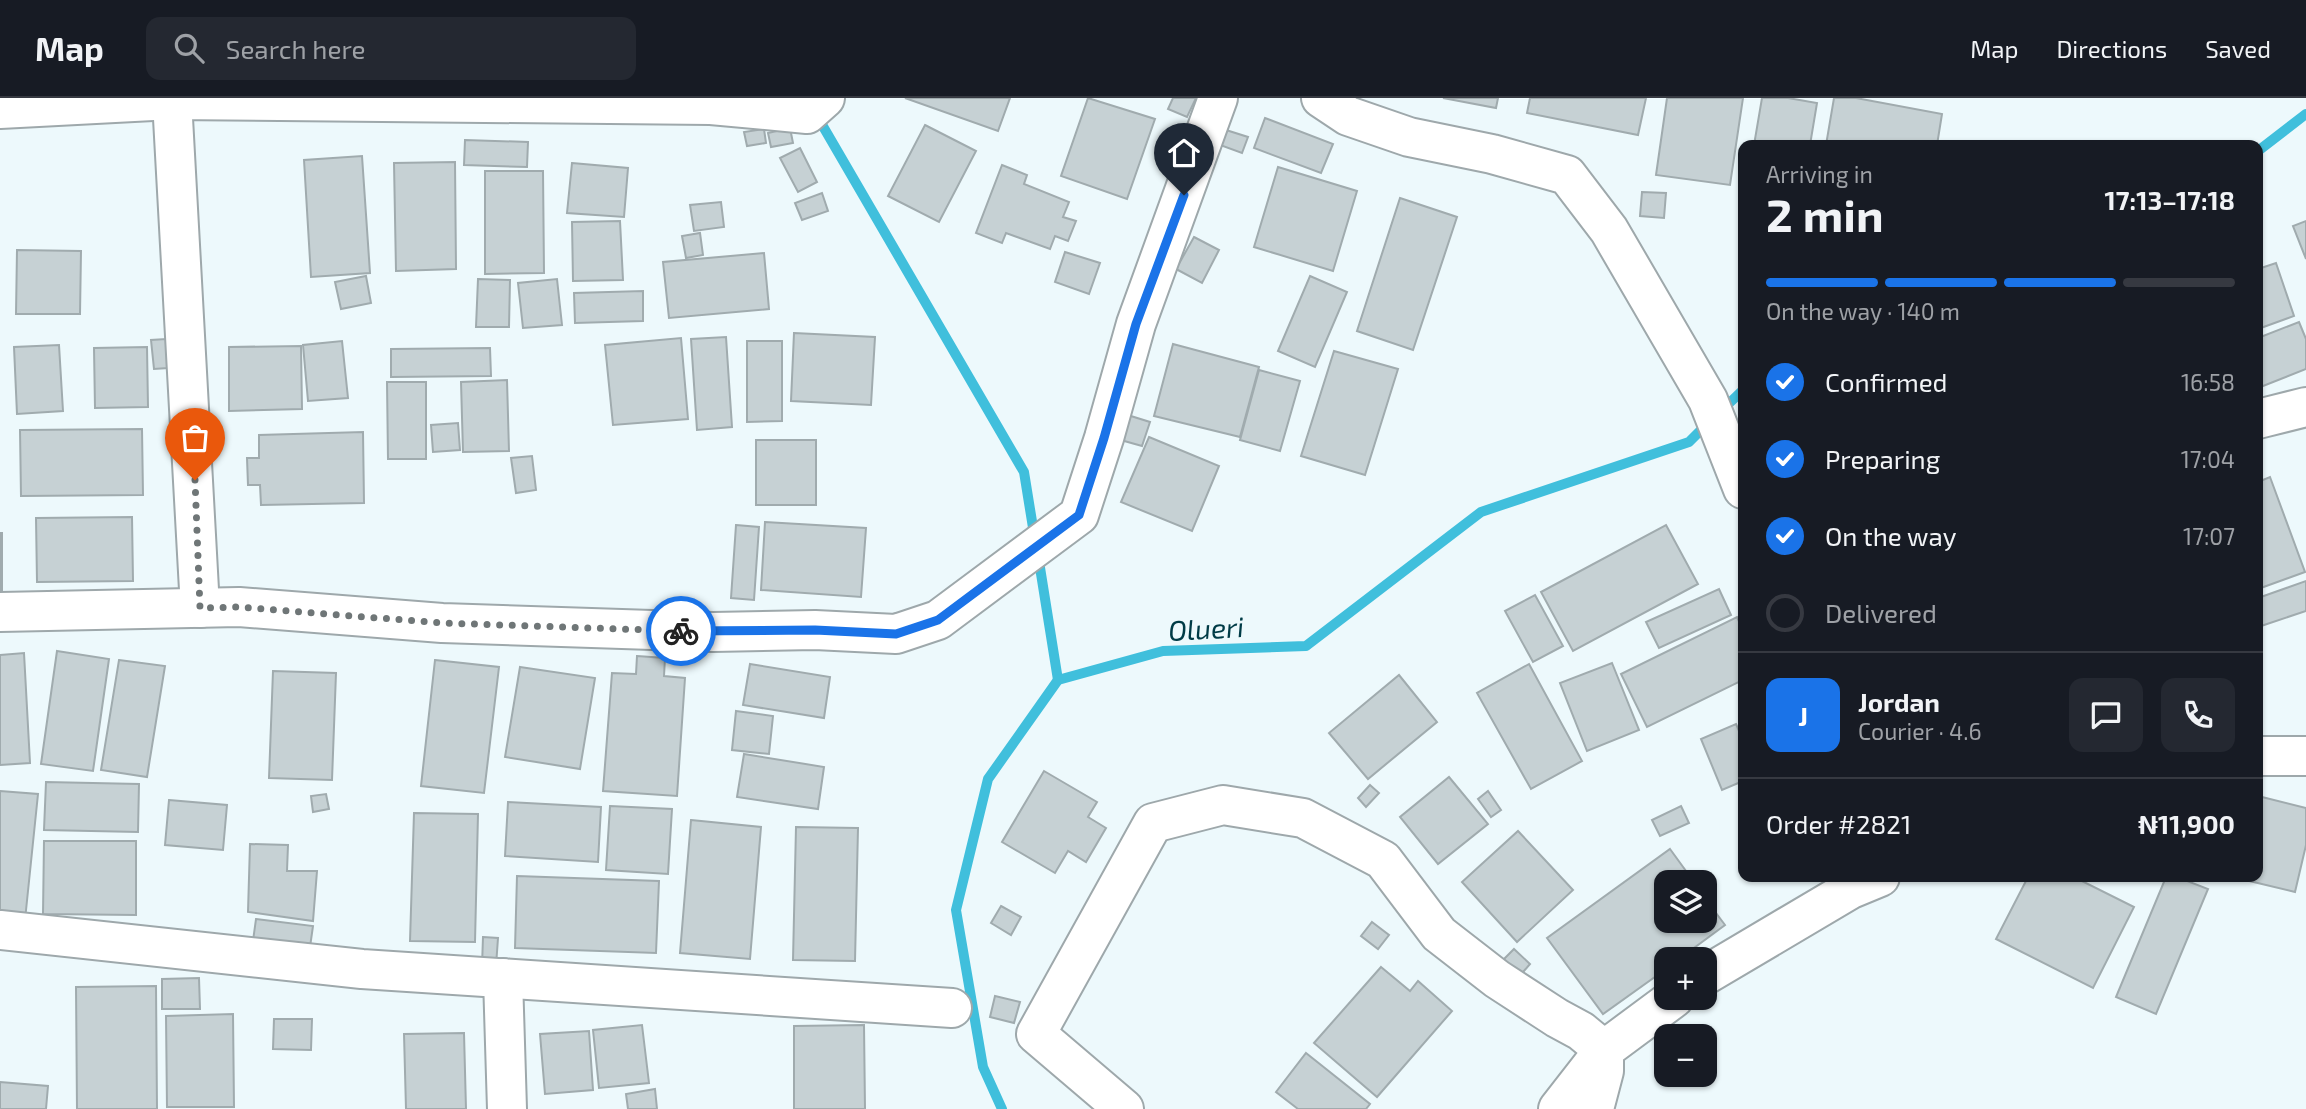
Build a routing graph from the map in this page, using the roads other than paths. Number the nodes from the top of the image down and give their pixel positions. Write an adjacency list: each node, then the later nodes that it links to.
1 (825, 98): 4 (street)
2 (1218, 98): 9 (street)
3 (1321, 98): 8 (street)
4 (172, 100): 5 (street); 9 (street)
5 (0, 108)
6 (2306, 407): 7 (street)
7 (2263, 418)
8 (1738, 476)
9 (200, 608): 10 (street)
10 (0, 612)
11 (2263, 756): 12 (street)
12 (2306, 756)
13 (1868, 882): 15 (street)
14 (0, 930): 16 (street)
15 (1717, 968)
16 (503, 978): 17 (street); 20 (street)
17 (952, 1008)
18 (1658, 1010): 19 (street)
19 (1604, 1050): 21 (street); 22 (street); 23 (street)
20 (506, 1109)
21 (1124, 1109)
22 (1558, 1109)
23 (1594, 1109)

